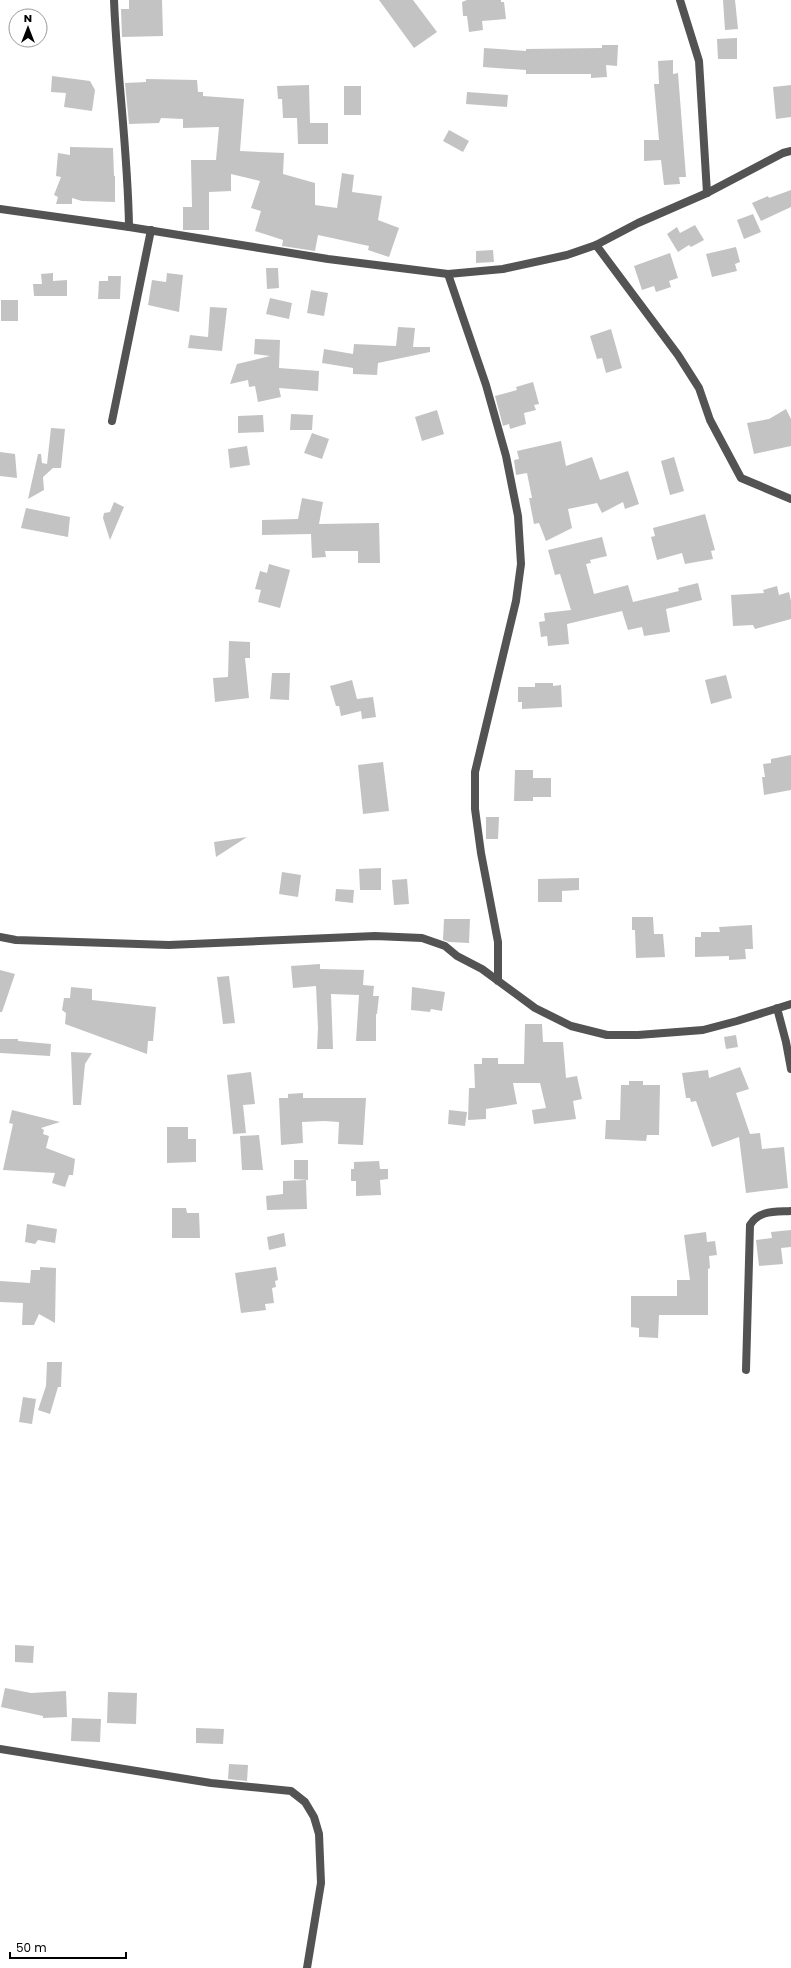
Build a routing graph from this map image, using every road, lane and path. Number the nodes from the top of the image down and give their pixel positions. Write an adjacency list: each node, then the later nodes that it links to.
1 (114, 0): 6 (street)
2 (680, 0): 4 (street)
3 (791, 151): 4 (street)
4 (707, 193): 8 (street)
5 (0, 209): 6 (street)
6 (129, 226): 7 (street)
7 (151, 230): 9 (street); 10 (street)
8 (596, 245): 9 (street); 11 (street)
9 (448, 274): 13 (street)
10 (112, 420)
11 (791, 499)
12 (0, 937): 13 (street)
13 (498, 981): 15 (street)
14 (791, 1004): 15 (street)
15 (777, 1008): 16 (street)
16 (791, 1069)
17 (791, 1211): 18 (street)
18 (746, 1370)
19 (0, 1749): 20 (street)
20 (307, 1968)

